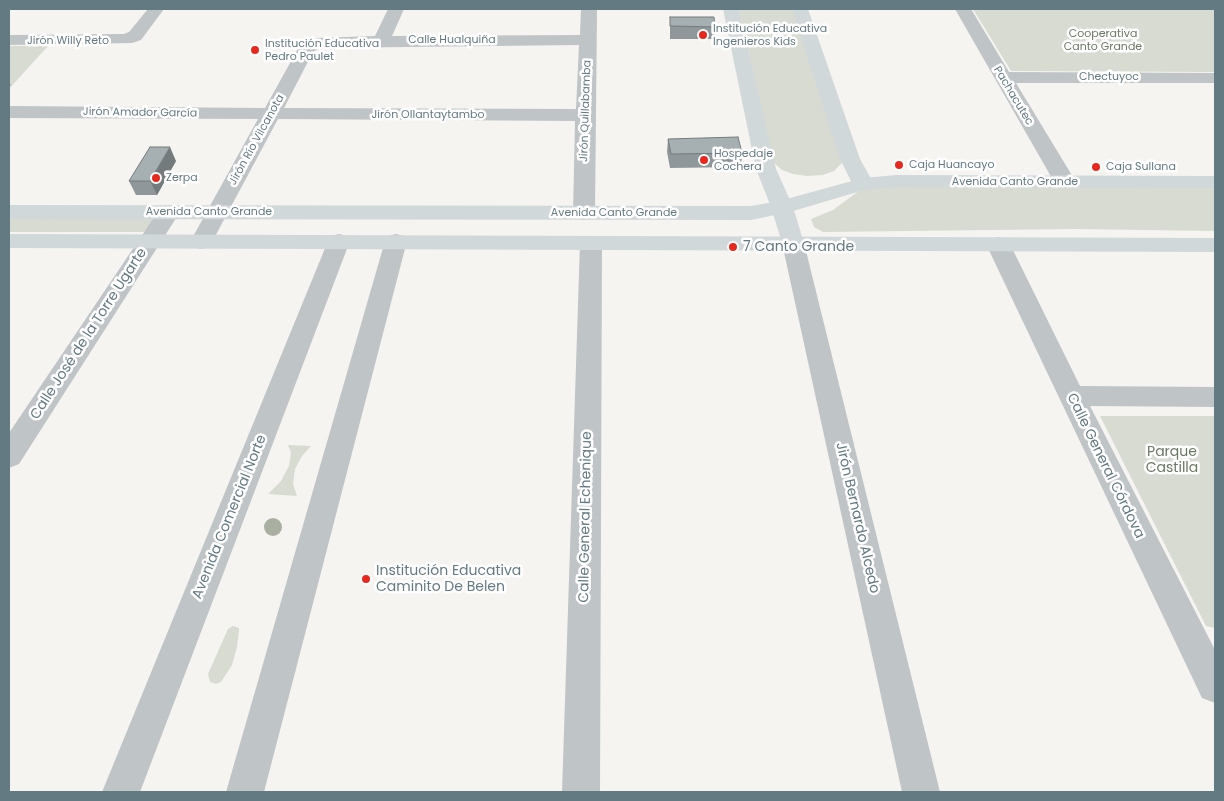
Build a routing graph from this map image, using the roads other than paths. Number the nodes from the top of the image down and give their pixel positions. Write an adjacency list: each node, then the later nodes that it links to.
1 (156, 9): 7 (street, Jirón Willy Reto)
2 (396, 9): 8 (street)
3 (590, 9): 9 (street, Jirón Quillabamba)
4 (732, 9): 19 (main road)
5 (800, 9): 18 (main road)
6 (963, 9): 11 (street, Pachacutec)
7 (9, 40)
8 (382, 40): 9 (street, Calle Hualquiña); 10 (street, Calle Hualquiña)
9 (588, 40): 15 (street, Jirón Quillabamba)
10 (316, 43): 14 (street, Jirón Río Vilcanota)
11 (1002, 77): 12 (street, Chectuyoc); 16 (street, Pachacutec)
12 (1215, 78)
13 (9, 112): 14 (street, Jirón Amador García)
14 (271, 115): 15 (street, Jirón Ollantaytambo); 22 (street, Jirón Río Vilcanota)
15 (585, 115): 23 (street, Jirón Quillabamba)
16 (1065, 182): 17 (main road, Avenida Canto Grande); 18 (main road, Avenida Canto Grande)
17 (1215, 182)
18 (863, 184): 19 (main road, Avenida Canto Grande)
19 (782, 207): 24 (main road, Avenida Canto Grande); 32 (main road)
20 (9, 212): 21 (main road, Avenida Canto Grande)
21 (169, 212): 22 (main road, Avenida Canto Grande); 26 (street, Calle José de la Torre Ugarte)
22 (216, 212): 23 (main road, Avenida Canto Grande); 29 (street, Jirón Río Vilcanota)
23 (584, 213): 24 (main road, Avenida Canto Grande)
24 (661, 213): 31 (main road)
25 (9, 241): 26 (main road)
26 (149, 241): 29 (main road); 37 (street, Calle José de la Torre Ugarte)
27 (339, 241): 28 (main road); 29 (main road); 40 (street, Avenida Comercial Norte)
28 (396, 241): 30 (main road); 41 (street)
29 (201, 242)
30 (591, 242): 31 (main road); 42 (street, Calle General Echenique)
31 (668, 242): 32 (main road)
32 (793, 243): 33 (main road); 43 (street, Jirón Bernardo Alcedo)
33 (998, 244): 34 (main road); 35 (street, Calle General Córdova)
34 (1215, 245)
35 (1071, 396): 36 (street); 39 (street, Calle General Córdova)
36 (1215, 397)
37 (19, 423): 38 (street, Calle José de la Torre Ugarte)
38 (9, 456)
39 (1215, 686)
40 (121, 792)
41 (245, 792)
42 (581, 792)
43 (921, 792)

